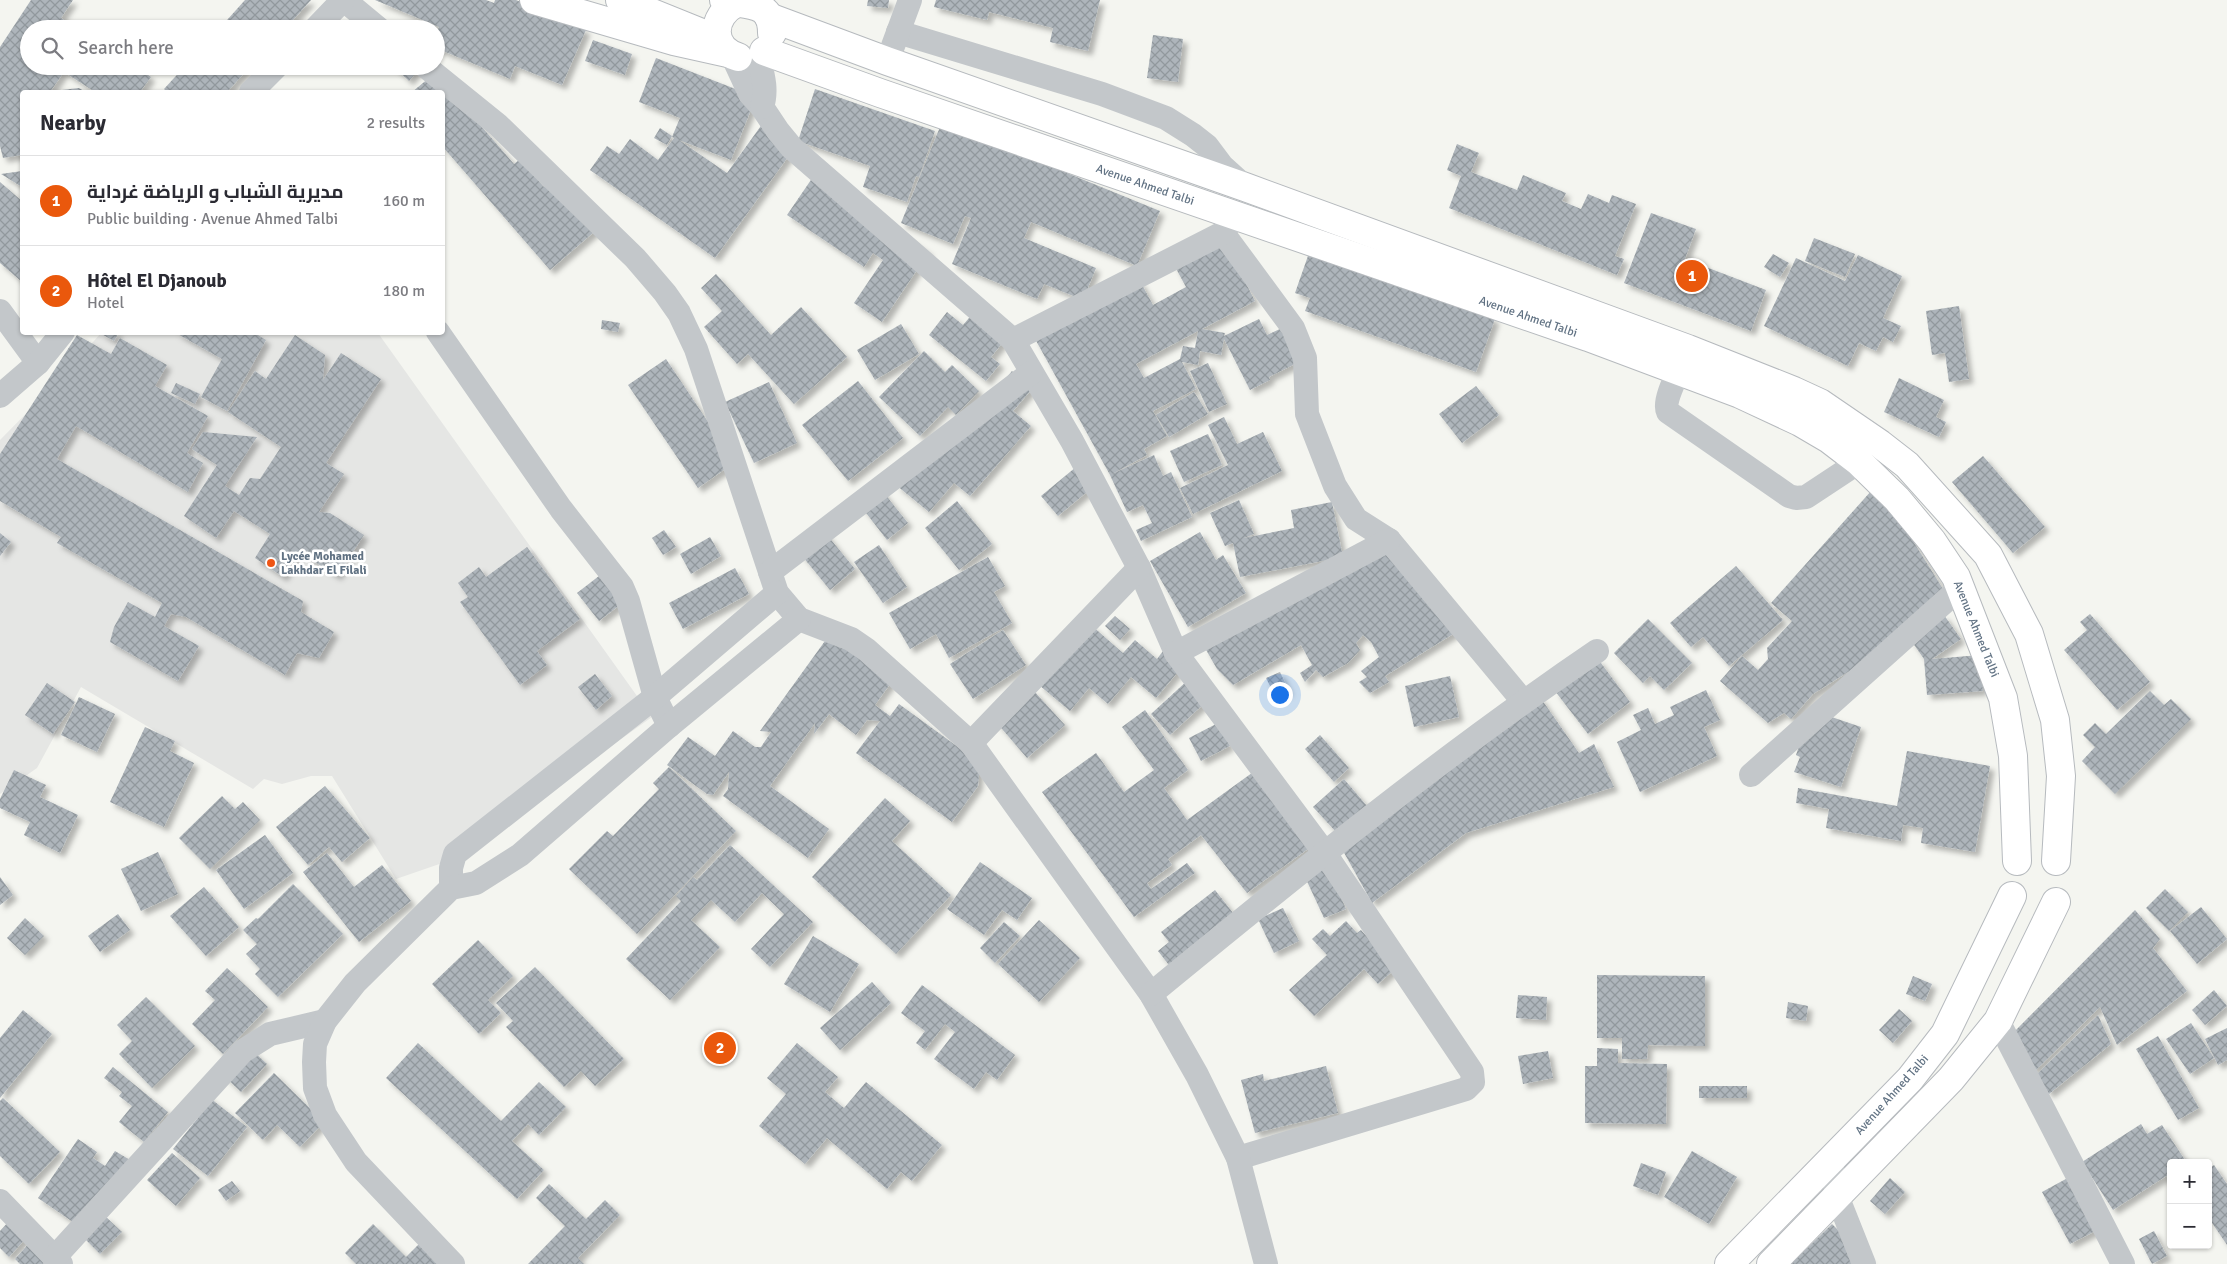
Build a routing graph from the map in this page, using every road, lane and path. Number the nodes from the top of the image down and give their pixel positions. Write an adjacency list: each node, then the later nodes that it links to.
1 (343, 0): 7 (street); 8 (street)
2 (534, 0): 10 (main road)
3 (620, 0): 10 (main road)
4 (910, 0): 9 (street)
5 (730, 2): 6 (main road); 10 (main road)
6 (769, 17): 10 (main road); 11 (main road)
7 (324, 20)
8 (368, 20)
9 (898, 32): 11 (street); 15 (street)
10 (740, 51): 16 (main road, Avenue Ahmed Talbi); 20 (street)
11 (886, 61): 15 (main road)
12 (268, 75): 14 (street)
13 (436, 75): 29 (street)
14 (253, 90)
15 (1245, 186): 21 (main road)
16 (1228, 225): 20 (street); 21 (main road, Avenue Ahmed Talbi); 27 (street)
17 (0, 311): 22 (street)
18 (61, 335): 22 (street)
19 (440, 335): 34 (street)
20 (1012, 340): 23 (street)
21 (1684, 360): 25 (main road); 26 (main road, Avenue Ahmed Talbi); 26 (street)
22 (38, 363): 24 (street)
23 (1030, 373): 28 (street); 29 (street)
24 (0, 396)
25 (1877, 441): 26 (street); 41 (main road)
26 (1859, 462): 30 (main road, Avenue Ahmed Talbi)
27 (1389, 540): 33 (street); 35 (street)
28 (1139, 568): 33 (street); 37 (street)
29 (773, 582): 31 (street); 34 (street)
30 (1960, 588): 38 (street); 40 (main road, Avenue Ahmed Talbi)
31 (799, 619): 36 (street); 37 (street)
32 (1597, 650): 35 (street)
33 (1176, 653): 39 (street)
34 (654, 698): 36 (street); 42 (street)
35 (1523, 701): 39 (street)
36 (669, 726): 42 (street)
37 (971, 743): 45 (street)
38 (1751, 776)
39 (1324, 852): 45 (street); 48 (street)
40 (2017, 861): 41 (main road); 43 (main road)
41 (2056, 861): 44 (main road)
42 (451, 888): 46 (street)
43 (2012, 896): 44 (main road); 49 (main road, Avenue Ahmed Talbi)
44 (2056, 902): 47 (main road)
45 (1151, 994): 48 (street)
46 (325, 1021): 52 (street); 53 (street)
47 (1998, 1021): 50 (main road); 58 (street)
48 (1238, 1158): 54 (street)
49 (1831, 1161): 50 (street); 55 (main road, Avenue Ahmed Talbi)
50 (1837, 1196): 56 (main road); 57 (street)
51 (0, 1201): 52 (street)
52 (58, 1261)
53 (453, 1264)
54 (1266, 1264)
55 (1729, 1264)
56 (1770, 1264)
57 (1864, 1264)
58 (2123, 1264)

